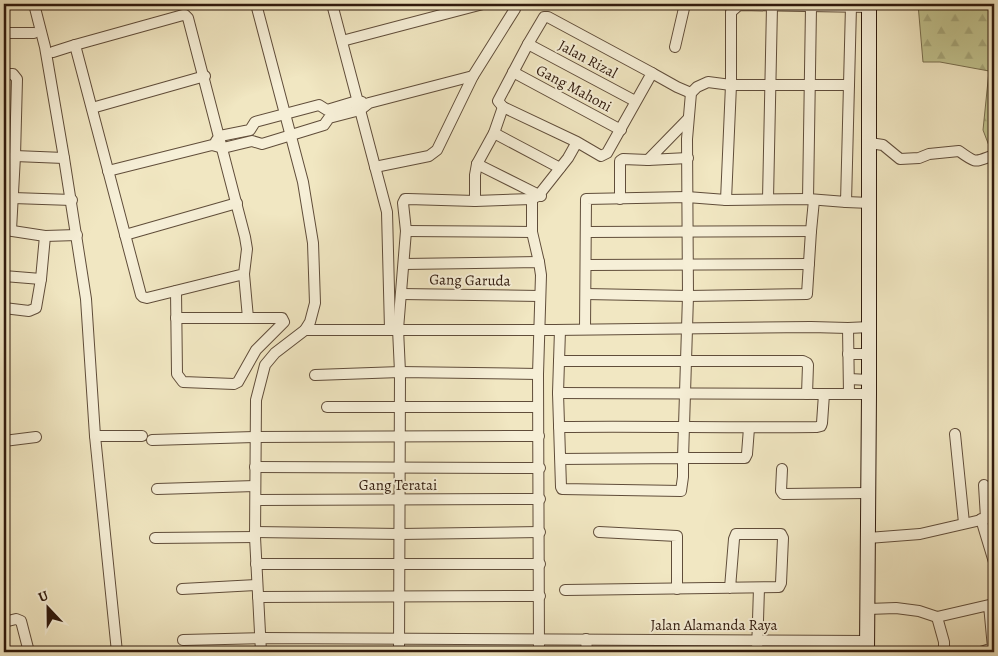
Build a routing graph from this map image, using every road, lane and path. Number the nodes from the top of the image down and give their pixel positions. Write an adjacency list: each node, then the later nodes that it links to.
1 (34, 4): 48 (street)
2 (256, 4): 33 (street)
3 (332, 4): 14 (street)
4 (483, 4): 14 (street)
5 (516, 4): 23 (street)
6 (685, 4): 17 (street)
7 (742, 4): 10 (street); 26 (street)
8 (833, 5): 9 (street); 11 (street)
9 (860, 5): 27 (street); 43 (main road)
10 (772, 6): 11 (street); 24 (street)
11 (811, 7): 25 (street)
12 (4, 33): 13 (street)
13 (34, 33)
14 (342, 41): 30 (street)
15 (528, 44): 19 (street); 20 (street); 29 (street, Jalan Rizal)
16 (75, 45): 18 (street); 22 (street); 32 (street)
17 (676, 47)
18 (53, 52)
19 (512, 72): 31 (street); 37 (street, Gang Mahoni)
20 (652, 73): 28 (street); 29 (street)
21 (4, 74): 47 (street)
22 (205, 76): 32 (street); 40 (street)
23 (473, 76): 30 (street); 52 (street)
24 (770, 84): 25 (street); 26 (street); 59 (street)
25 (810, 84): 27 (street); 60 (street)
26 (731, 85): 28 (street); 62 (street)
27 (849, 85): 64 (street)
28 (689, 92): 35 (street)
29 (635, 101): 37 (street)
30 (358, 106): 34 (street); 52 (street)
31 (503, 107): 38 (street); 42 (street)
32 (92, 108): 54 (street)
33 (286, 114): 34 (street); 36 (street); 39 (street)
34 (328, 114): 39 (street)
35 (688, 119): 49 (street); 50 (street)
36 (250, 130): 40 (street); 41 (street)
37 (621, 130): 42 (street)
38 (494, 133): 51 (street); 53 (street)
39 (291, 135): 41 (street); 97 (street)
40 (220, 136): 44 (street); 45 (street)
41 (252, 141): 45 (street)
42 (577, 142): 53 (street)
43 (870, 143): 46 (street); 66 (main road)
44 (212, 145): 45 (street); 54 (street)
45 (223, 148): 65 (street)
46 (994, 155)
47 (15, 156): 48 (street); 57 (street)
48 (64, 158): 61 (street)
49 (688, 158): 50 (street); 56 (street)
50 (648, 160): 58 (street)
51 (477, 164): 55 (street); 63 (street)
52 (375, 167): 95 (street)
53 (560, 168): 55 (street)
54 (108, 171): 74 (street)
55 (537, 197): 63 (street); 70 (street)
56 (688, 197): 58 (street); 62 (street); 72 (street)
57 (13, 198): 61 (street); 67 (street)
58 (620, 198): 71 (street)
59 (768, 199): 60 (street); 62 (street)
60 (811, 199): 64 (street); 69 (street)
61 (72, 200): 73 (street)
62 (726, 200)
63 (475, 201): 68 (street)
64 (846, 202): 66 (street)
65 (237, 203): 74 (street); 81 (street)
66 (870, 203): 92 (main road)
67 (7, 230): 75 (street)
68 (406, 231): 70 (street); 77 (street)
69 (811, 231): 72 (street); 79 (street)
70 (532, 232): 76 (street)
71 (587, 232): 72 (street); 80 (street)
72 (687, 233): 78 (street)
73 (77, 235): 75 (street); 121 (street)
74 (125, 235): 84 (street)
75 (45, 236): 83 (street)
76 (539, 262): 77 (street); 87 (street)
77 (404, 264): 85 (street)
78 (688, 264): 79 (street); 80 (street); 88 (street)
79 (809, 264): 88 (street)
80 (586, 265): 86 (street)
81 (244, 274): 84 (street); 91 (street)
82 (4, 276): 83 (street)
83 (41, 279): 89 (street)
84 (176, 291): 90 (street)
85 (400, 294): 87 (street, Gang Garuda); 95 (street)
86 (586, 294): 88 (street); 96 (street)
87 (540, 296): 98 (street)
88 (688, 296): 93 (street)
89 (4, 308)
90 (176, 318): 91 (street); 91 (street)
91 (248, 318)
92 (870, 327): 94 (street); 101 (main road)
93 (687, 328): 94 (street); 96 (street); 103 (street)
94 (848, 328): 100 (street)
95 (394, 329): 97 (street); 98 (street); 104 (street)
96 (585, 329): 99 (street)
97 (305, 330): 125 (street)
98 (541, 330): 99 (street); 105 (street)
99 (557, 330): 102 (street)
100 (848, 354): 101 (street); 107 (street)
101 (870, 354): 108 (main road)
102 (559, 361): 103 (street); 109 (street)
103 (686, 362): 110 (street); 111 (street)
104 (400, 372): 105 (street); 106 (street); 114 (street)
105 (538, 374): 116 (street)
106 (315, 375)
107 (849, 379): 108 (street); 113 (street)
108 (870, 387): 113 (street); 138 (main road)
109 (558, 393): 110 (street); 117 (street)
110 (685, 393): 111 (street); 118 (street)
111 (807, 394): 112 (street)
112 (824, 394): 113 (street); 119 (street)
113 (849, 394)
114 (400, 406): 115 (street); 116 (street); 126 (street)
115 (327, 407)
116 (538, 407): 123 (street)
117 (559, 426): 118 (street); 130 (street)
118 (683, 426): 119 (street); 129 (street)
119 (748, 428): 129 (street)
120 (955, 434): 143 (street)
121 (95, 436): 122 (street); 176 (street)
122 (142, 436)
123 (539, 436): 126 (street); 133 (street)
124 (36, 437): 128 (street)
125 (254, 437): 126 (street); 127 (street); 131 (street)
126 (400, 437): 132 (street)
127 (152, 440)
128 (4, 441)
129 (683, 458): 130 (street); 130 (street)
130 (560, 459)
131 (255, 467): 132 (street); 136 (street)
132 (400, 467): 133 (street); 141 (street)
133 (540, 468): 139 (street)
134 (782, 469): 138 (street)
135 (984, 485): 142 (street)
136 (255, 486): 137 (street); 140 (street)
137 (157, 488)
138 (868, 493): 149 (main road)
139 (540, 499): 141 (street, Gang Teratai); 144 (street)
140 (256, 500): 141 (street, Gang Teratai); 146 (street)
141 (400, 501): 147 (street)
142 (987, 518): 143 (street); 150 (street)
143 (964, 523): 149 (street)
144 (540, 532): 147 (street); 152 (street)
145 (598, 532): 158 (street)
146 (255, 534): 147 (street); 148 (street); 151 (street)
147 (400, 534): 153 (street)
148 (155, 538)
149 (868, 538): 164 (main road)
150 (994, 562)
151 (256, 564): 153 (street); 154 (street)
152 (540, 564): 153 (street); 161 (street)
153 (400, 565): 160 (street)
154 (257, 585): 157 (street); 162 (street)
155 (730, 588): 156 (street); 156 (street); 158 (street)
156 (759, 588): 172 (street)
157 (182, 589)
158 (677, 589): 159 (street)
159 (565, 590)
160 (400, 596): 161 (street); 162 (street); 168 (street)
161 (540, 596): 169 (street)
162 (258, 597): 167 (street)
163 (992, 604): 165 (street); 174 (street)
164 (868, 608): 165 (street); 173 (main road)
165 (937, 617): 182 (street)
166 (5, 619): 175 (street)
167 (261, 638): 168 (street, Jalan Alamanda Raya); 171 (street, Jalan Alamanda Raya); 177 (street)
168 (399, 638): 169 (street, Jalan Alamanda Raya); 178 (street)
169 (543, 638): 170 (street, Jalan Alamanda Raya); 179 (street)
170 (586, 639): 172 (street, Jalan Alamanda Raya); 180 (street)
171 (183, 640)
172 (758, 640): 173 (street, Jalan Alamanda Raya); 181 (street)
173 (867, 647)
174 (993, 647): 183 (street)
175 (29, 652)
176 (117, 652)
177 (262, 652)
178 (399, 652)
179 (539, 652)
180 (587, 652)
181 (757, 652)
182 (944, 652)
183 (981, 652)

